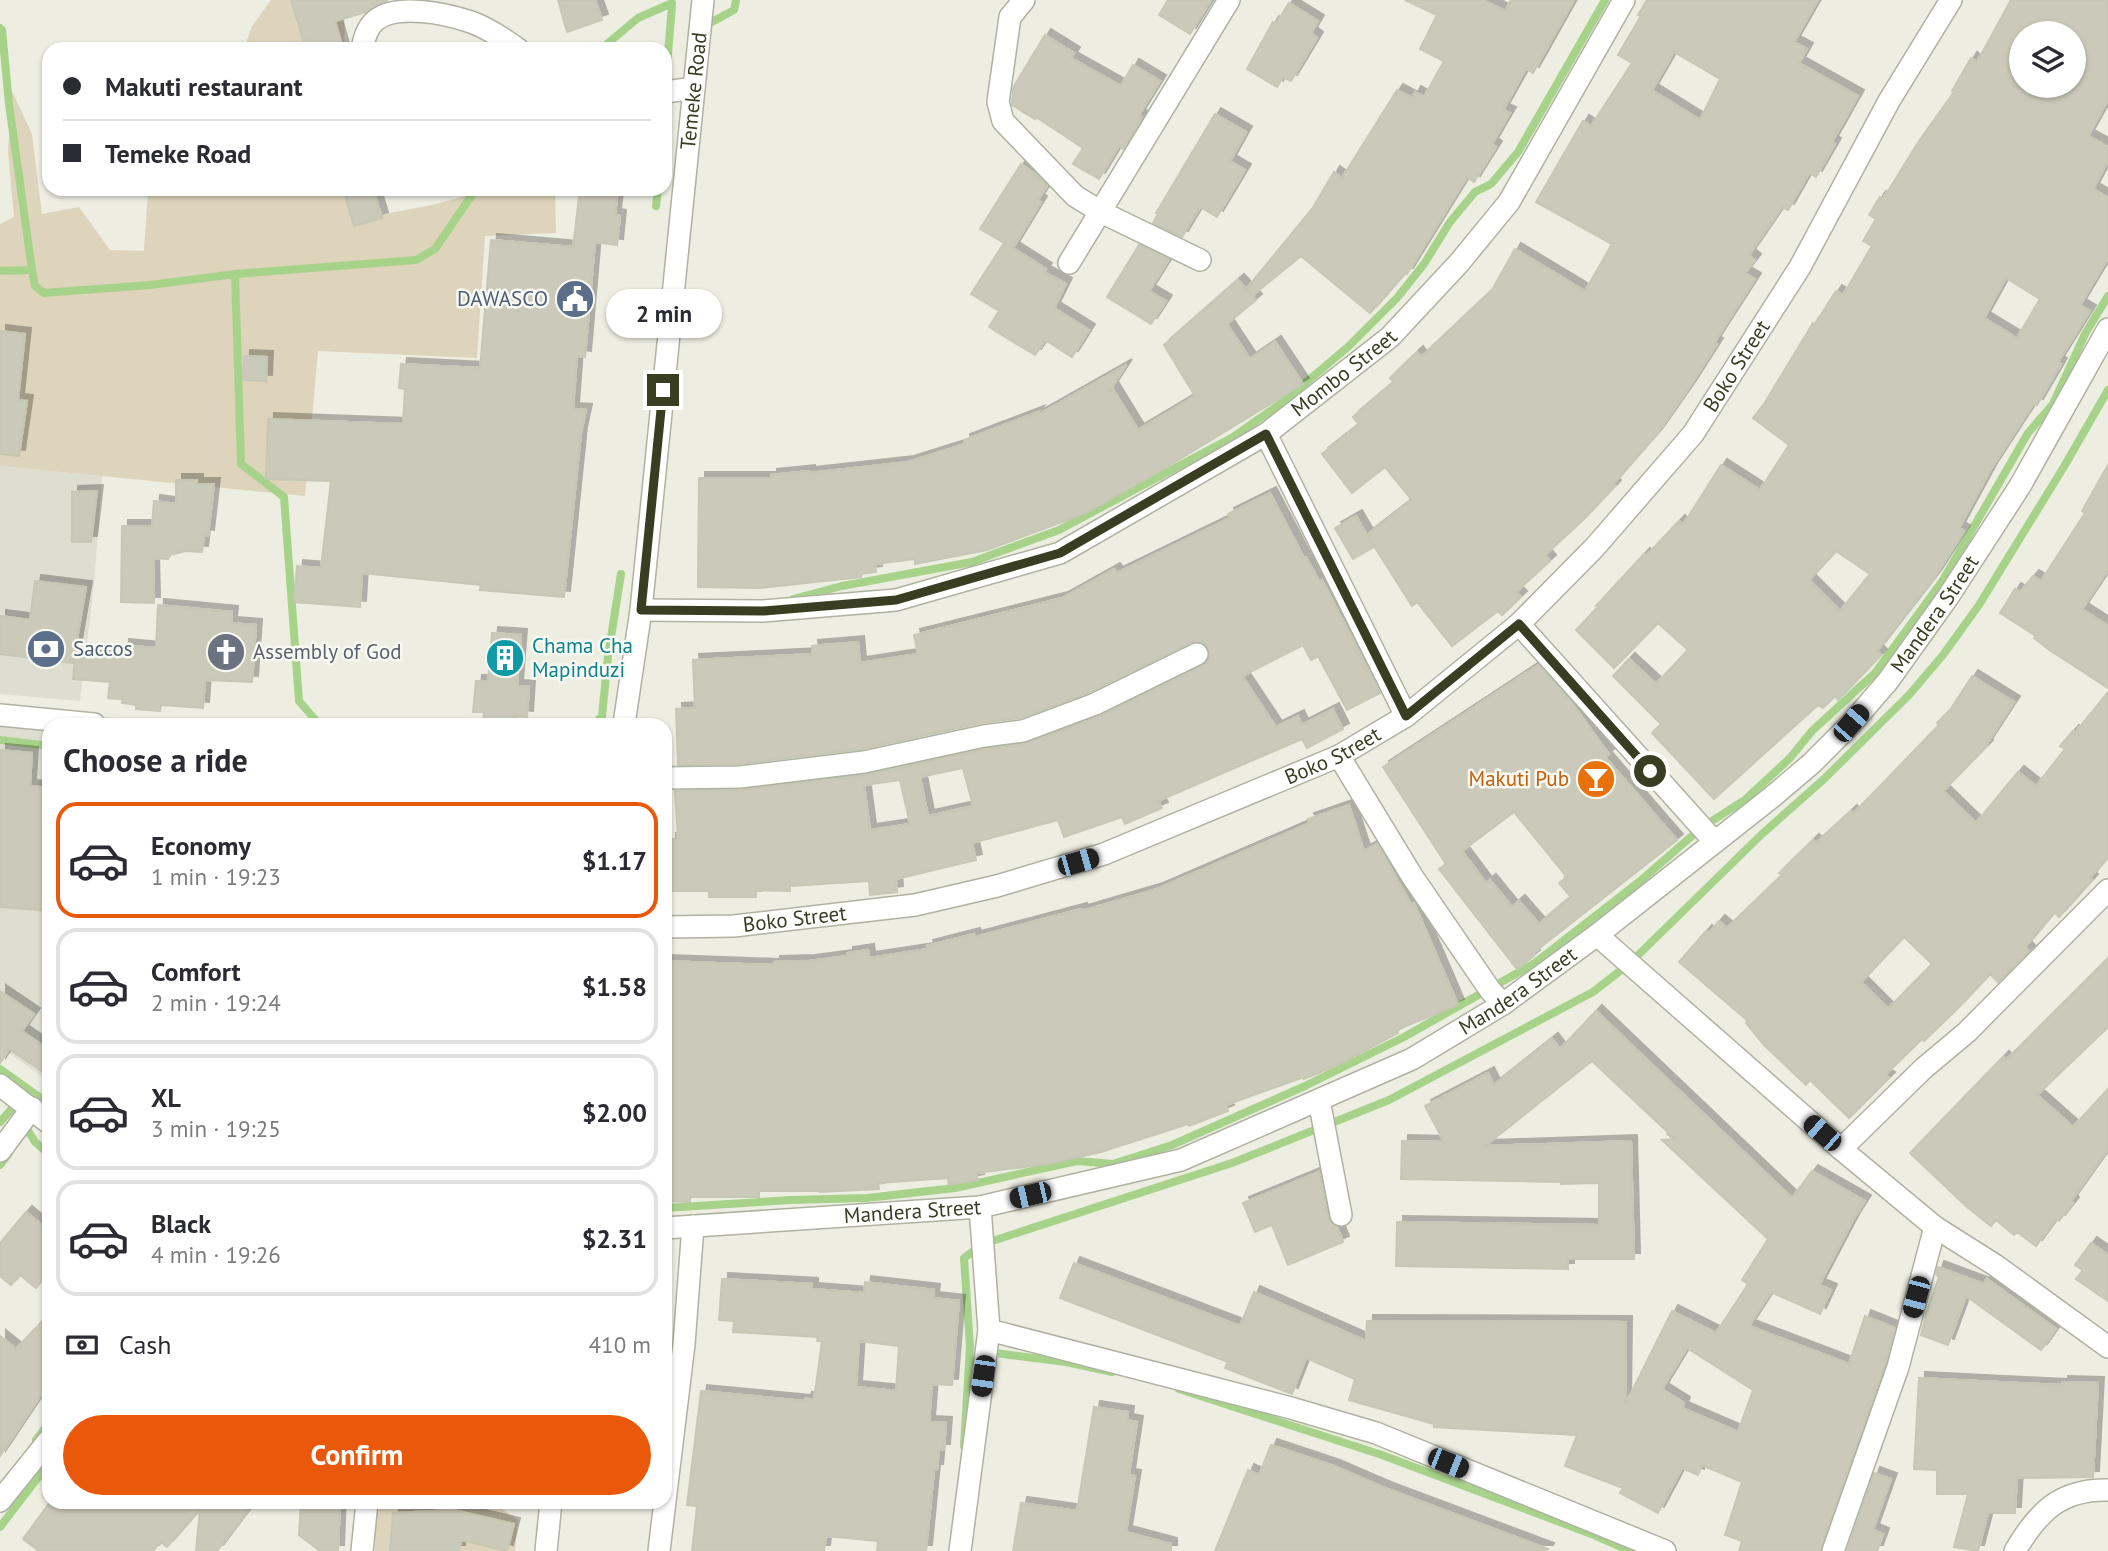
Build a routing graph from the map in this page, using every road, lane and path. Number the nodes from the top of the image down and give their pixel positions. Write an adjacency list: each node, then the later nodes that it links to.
1 (703, 0): 8 (street, Temeke Road)
2 (1024, 0): 10 (street)
3 (1229, 0): 10 (street)
4 (1624, 0): 14 (street, Mombo Street)
5 (1951, 0): 16 (street, Boko Street)
6 (364, 42): 7 (street)
7 (502, 42)
8 (694, 88): 9 (street); 15 (street, Temeke Road)
9 (672, 91)
10 (1101, 212): 11 (street); 12 (street)
11 (1200, 260)
12 (1069, 263)
13 (2108, 329): 24 (street, Mandera Street)
14 (1266, 434): 15 (street, Mombo Street); 19 (street)
15 (641, 610): 20 (street, Temeke Road)
16 (1519, 624): 19 (street, Boko Street); 24 (street)
17 (1198, 654): 23 (street)
18 (0, 715): 21 (street)
19 (1406, 716): 22 (street, Boko Street)
20 (625, 718)
21 (42, 719)
22 (1339, 756): 26 (street, Boko Street); 28 (street)
23 (672, 778)
24 (1714, 841): 27 (street, Mandera Street)
25 (2108, 890): 33 (street)
26 (672, 927)
27 (1597, 935): 28 (street, Mandera Street); 33 (street)
28 (1503, 1004): 30 (street, Mandera Street)
29 (0, 1084): 31 (street)
30 (1319, 1100): 35 (street, Mandera Street); 36 (street)
31 (32, 1108): 32 (street); 34 (street)
32 (42, 1117)
33 (1841, 1149): 39 (street)
34 (0, 1151)
35 (980, 1207): 37 (street, Mandera Street); 40 (street)
36 (1341, 1215)
37 (692, 1226): 38 (street, Mandera Street); 42 (street)
38 (672, 1227)
39 (1935, 1227): 41 (street); 54 (street)
40 (989, 1330): 52 (street); 53 (street)
41 (2108, 1347)
42 (672, 1443)
43 (42, 1449): 45 (street)
44 (2108, 1490): 55 (street)
45 (0, 1501)
46 (366, 1509): 49 (street)
47 (546, 1509): 50 (street)
48 (664, 1509): 51 (street)
49 (362, 1551)
50 (546, 1551)
51 (659, 1551)
52 (960, 1551)
53 (1665, 1551)
54 (1833, 1551)
55 (2015, 1551)

